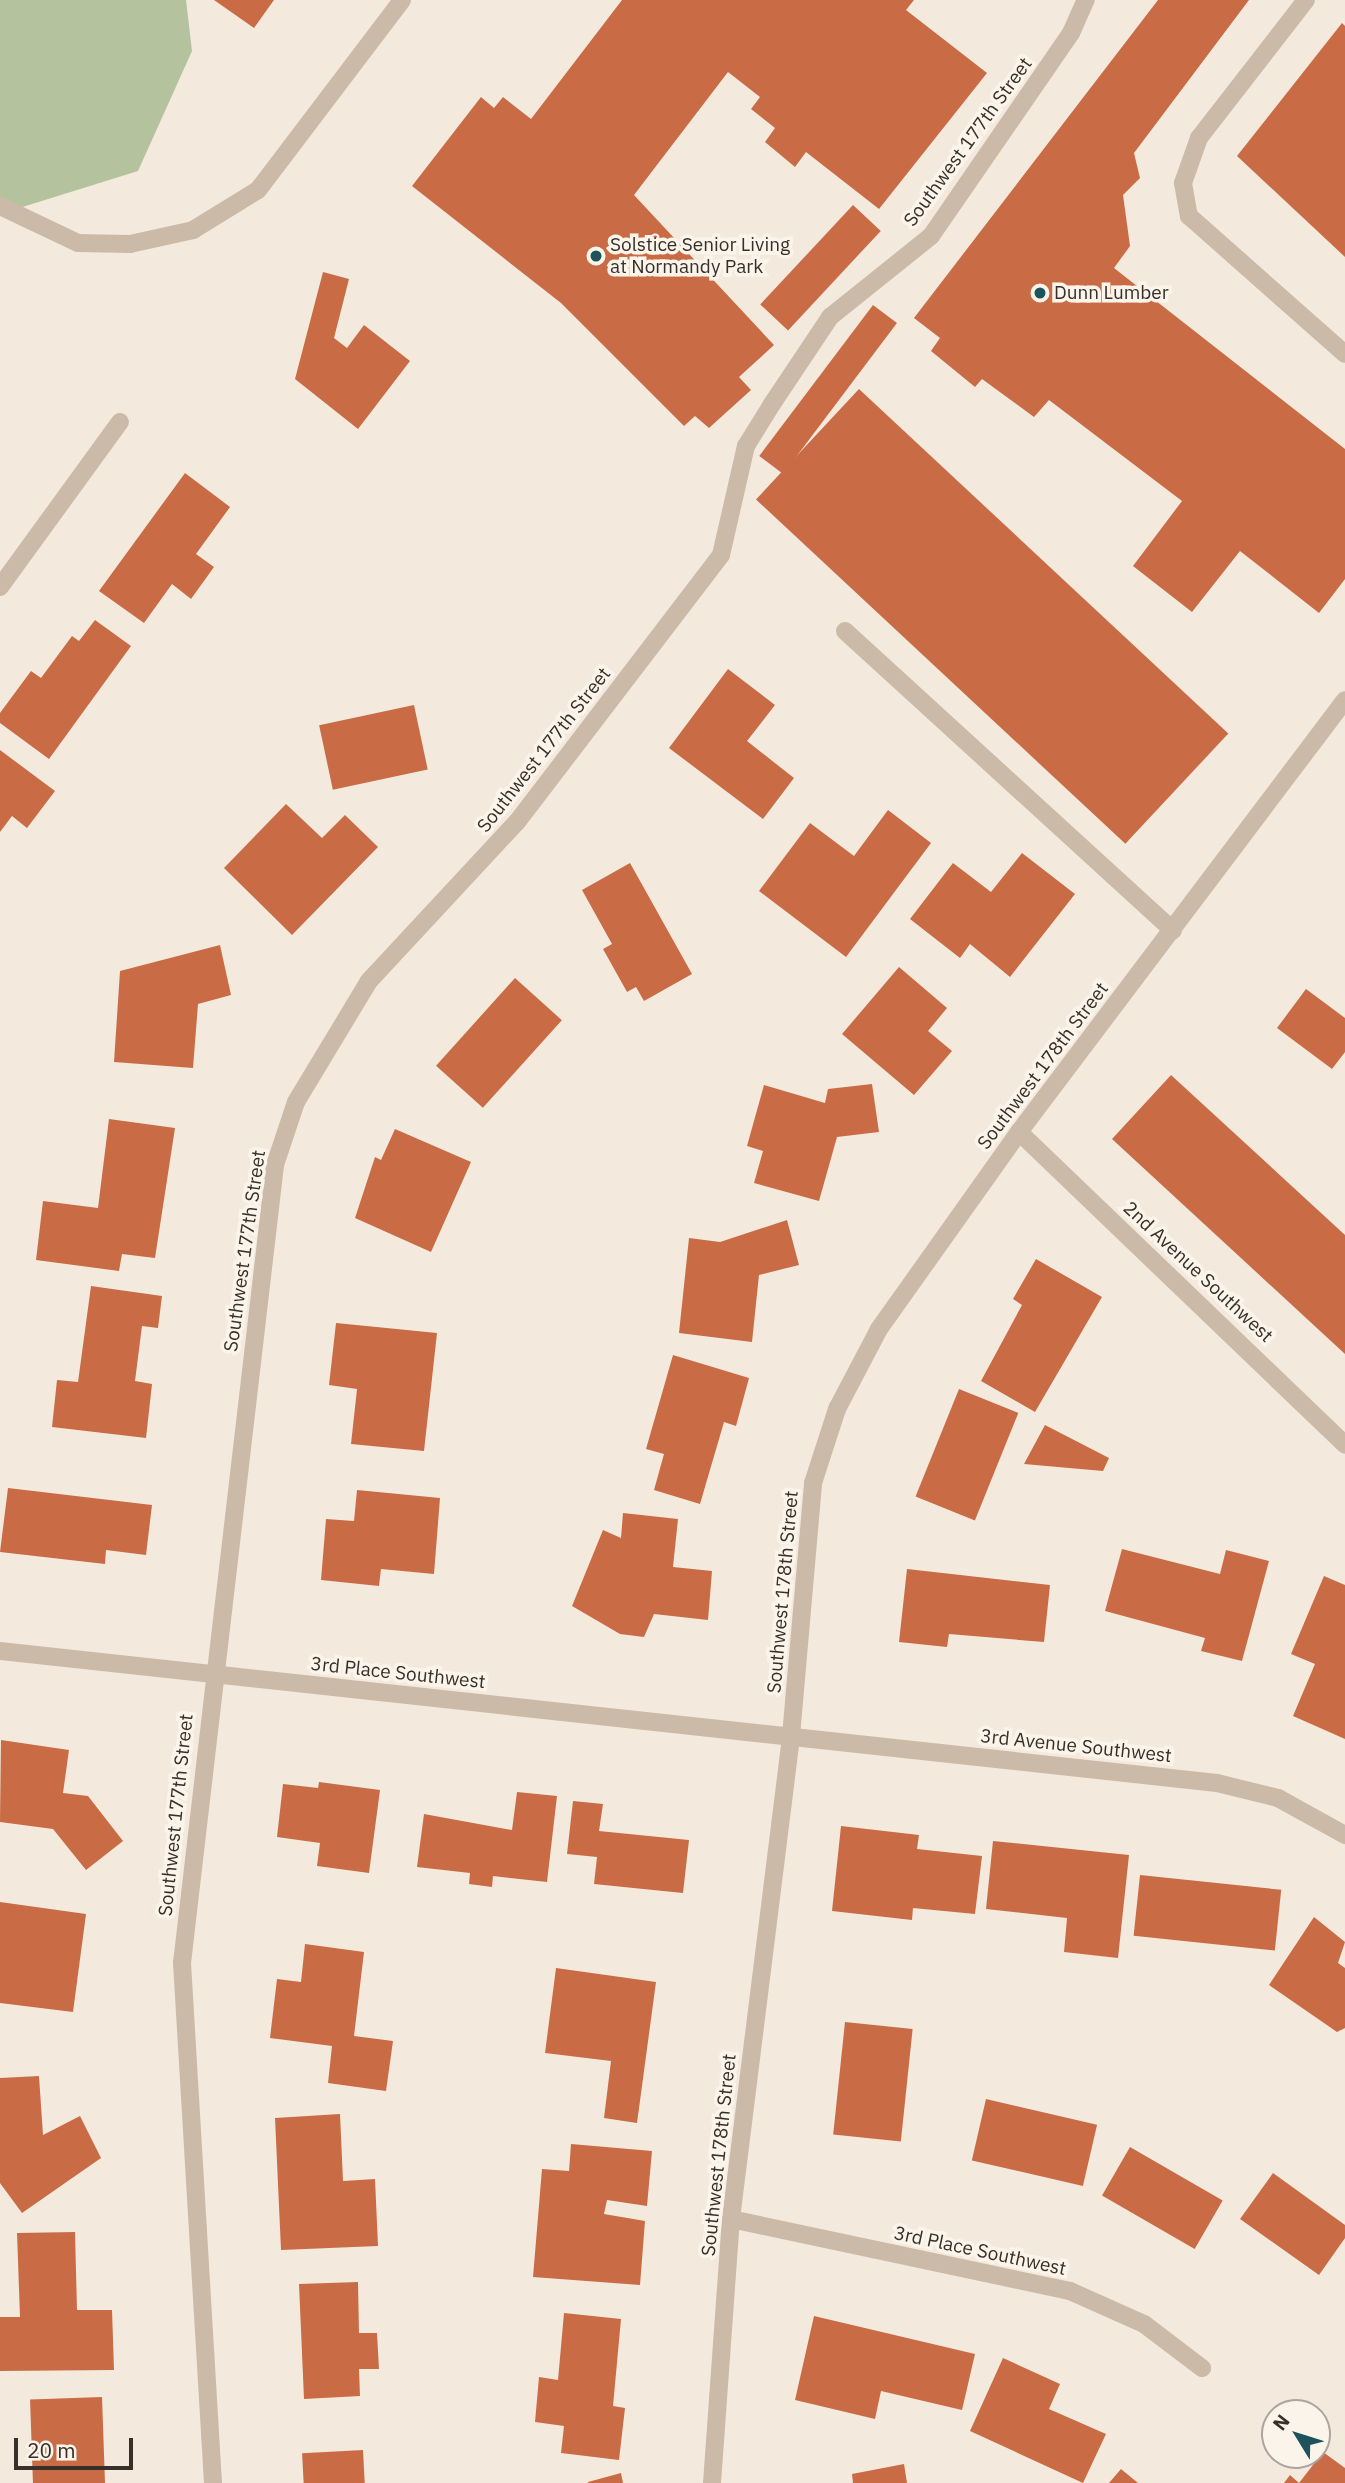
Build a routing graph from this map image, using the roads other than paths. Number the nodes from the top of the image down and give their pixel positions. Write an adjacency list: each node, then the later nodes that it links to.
1 (401, 0): 4 (street)
2 (1086, 0): 14 (street, Southwest 177th Street)
3 (1306, 0): 5 (street)
4 (0, 206)
5 (1345, 354)
6 (120, 422): 7 (street)
7 (0, 587)
8 (845, 631): 10 (street)
9 (1345, 700): 10 (street, Southwest 178th Street)
10 (1173, 930): 11 (street, Southwest 178th Street)
11 (1019, 1132): 12 (street, 2nd Avenue Southwest); 15 (street, Southwest 178th Street)
12 (1345, 1445)
13 (0, 1651): 14 (street, 3rd Place Southwest)
14 (211, 1675): 15 (street, 3rd Place Southwest); 19 (street, Southwest 177th Street)
15 (791, 1736): 16 (street, 3rd Avenue Southwest); 17 (street, Southwest 178th Street)
16 (1345, 1835)
17 (731, 2220): 18 (street, 3rd Place Southwest); 20 (street, Southwest 178th Street)
18 (1202, 2368)
19 (213, 2483)
20 (712, 2483)

